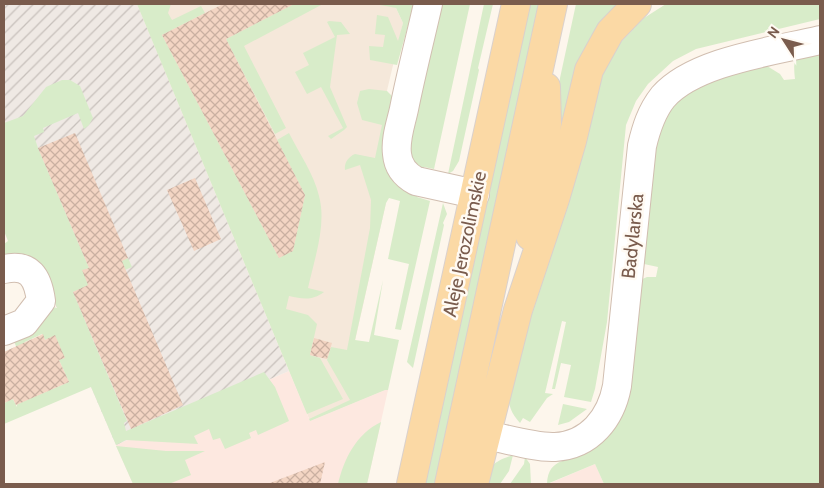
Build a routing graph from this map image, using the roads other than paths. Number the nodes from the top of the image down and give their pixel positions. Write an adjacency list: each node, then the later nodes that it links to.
1 (428, 4): 7 (street)
2 (516, 4): 7 (main road, Aleje Jerozolimskie)
3 (553, 4): 5 (main road, Aleje Jerozolimskie)
4 (637, 4): 9 (main road)
5 (546, 36): 9 (main road); 13 (main road, Aleje Jerozolimskie)
6 (820, 40): 11 (street, Badylarska)
7 (475, 194): 12 (main road, Aleje Jerozolimskie)
8 (4, 270): 10 (street)
9 (518, 310): 11 (main road)
10 (4, 331)
11 (486, 435): 14 (main road)
12 (411, 484)
13 (449, 484)
14 (474, 484)

